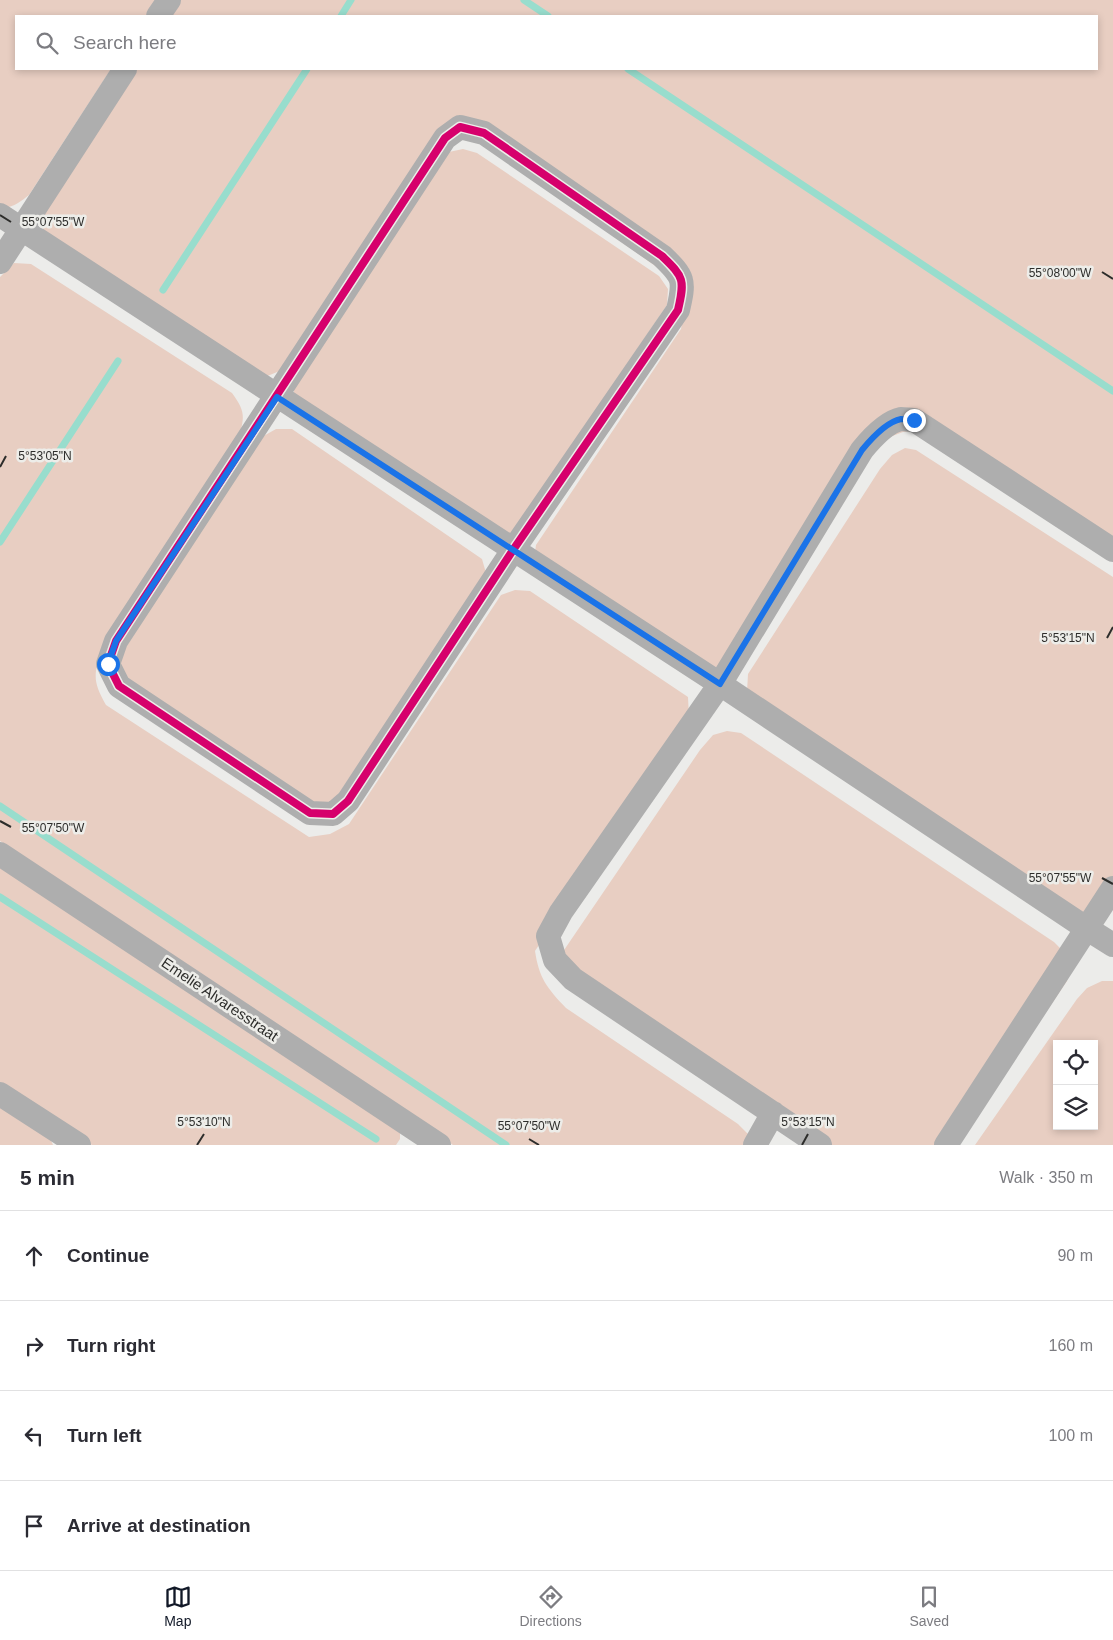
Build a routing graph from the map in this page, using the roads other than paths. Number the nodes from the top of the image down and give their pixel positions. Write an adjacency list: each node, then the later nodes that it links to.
1 (169, 0): 2 (street)
2 (159, 15)
3 (124, 70): 5 (street)
4 (0, 215): 5 (street)
5 (22, 229): 6 (street); 7 (street)
6 (0, 262)
7 (277, 397): 8 (street); 8 (street); 8 (street)
8 (513, 550): 10 (street)
9 (1113, 550): 10 (street)
10 (720, 684): 13 (street); 16 (street)
11 (0, 854): 17 (street, Emelie Alvaresstraat)
12 (1113, 888): 13 (street)
13 (1086, 928): 14 (street); 22 (street)
14 (1113, 944)
15 (0, 1094): 18 (street)
16 (773, 1114): 20 (street); 21 (street)
17 (411, 1137): 19 (street, Emelie Alvaresstraat)
18 (78, 1145)
19 (439, 1145)
20 (756, 1145)
21 (820, 1145)
22 (946, 1145)

